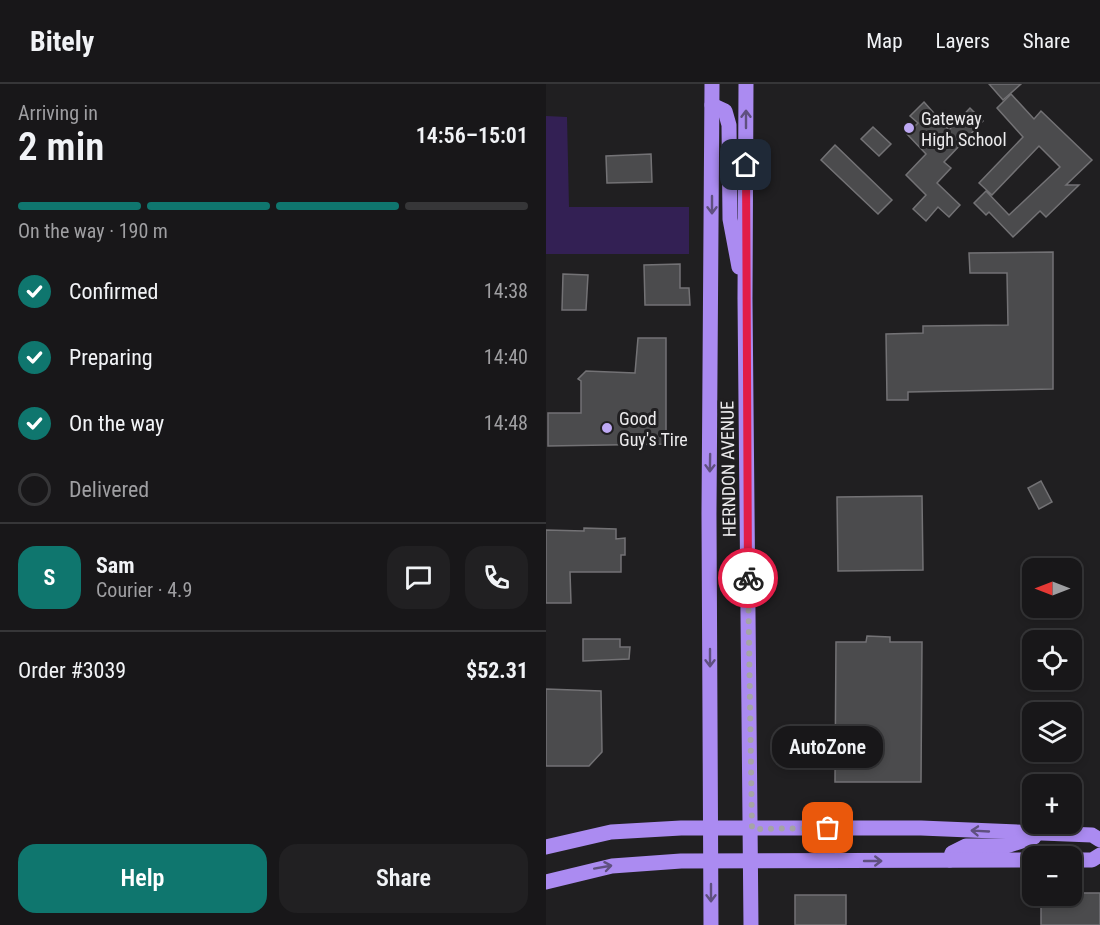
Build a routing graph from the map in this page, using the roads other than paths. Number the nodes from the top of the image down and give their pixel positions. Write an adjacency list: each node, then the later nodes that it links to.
1 (712, 84): 3 (main road, HERNDON AVENUE)
2 (746, 84): 4 (main road, HERNDON AVENUE, one-way to 2)
3 (712, 105): 4 (main road); 5 (main road, HERNDON AVENUE, one-way to 5)
4 (746, 299): 6 (main road, HERNDON AVENUE)
5 (711, 829): 6 (main road); 10 (main road); 15 (main road, HERNDON AVENUE)
6 (752, 829): 7 (main road, one-way to 6); 16 (main road, HERNDON AVENUE)
7 (1022, 833)
8 (1043, 834): 9 (main road); 12 (main road)
9 (1100, 840)
10 (546, 848)
11 (1100, 855): 14 (main road)
12 (950, 860): 13 (main road); 16 (main road, one-way to 12)
13 (1022, 860)
14 (1082, 860)
15 (711, 861): 16 (main road); 17 (main road, one-way to 15); 18 (main road, HERNDON AVENUE, one-way to 18)
16 (751, 862): 19 (main road, HERNDON AVENUE)
17 (546, 882)
18 (711, 925)
19 (752, 925)

